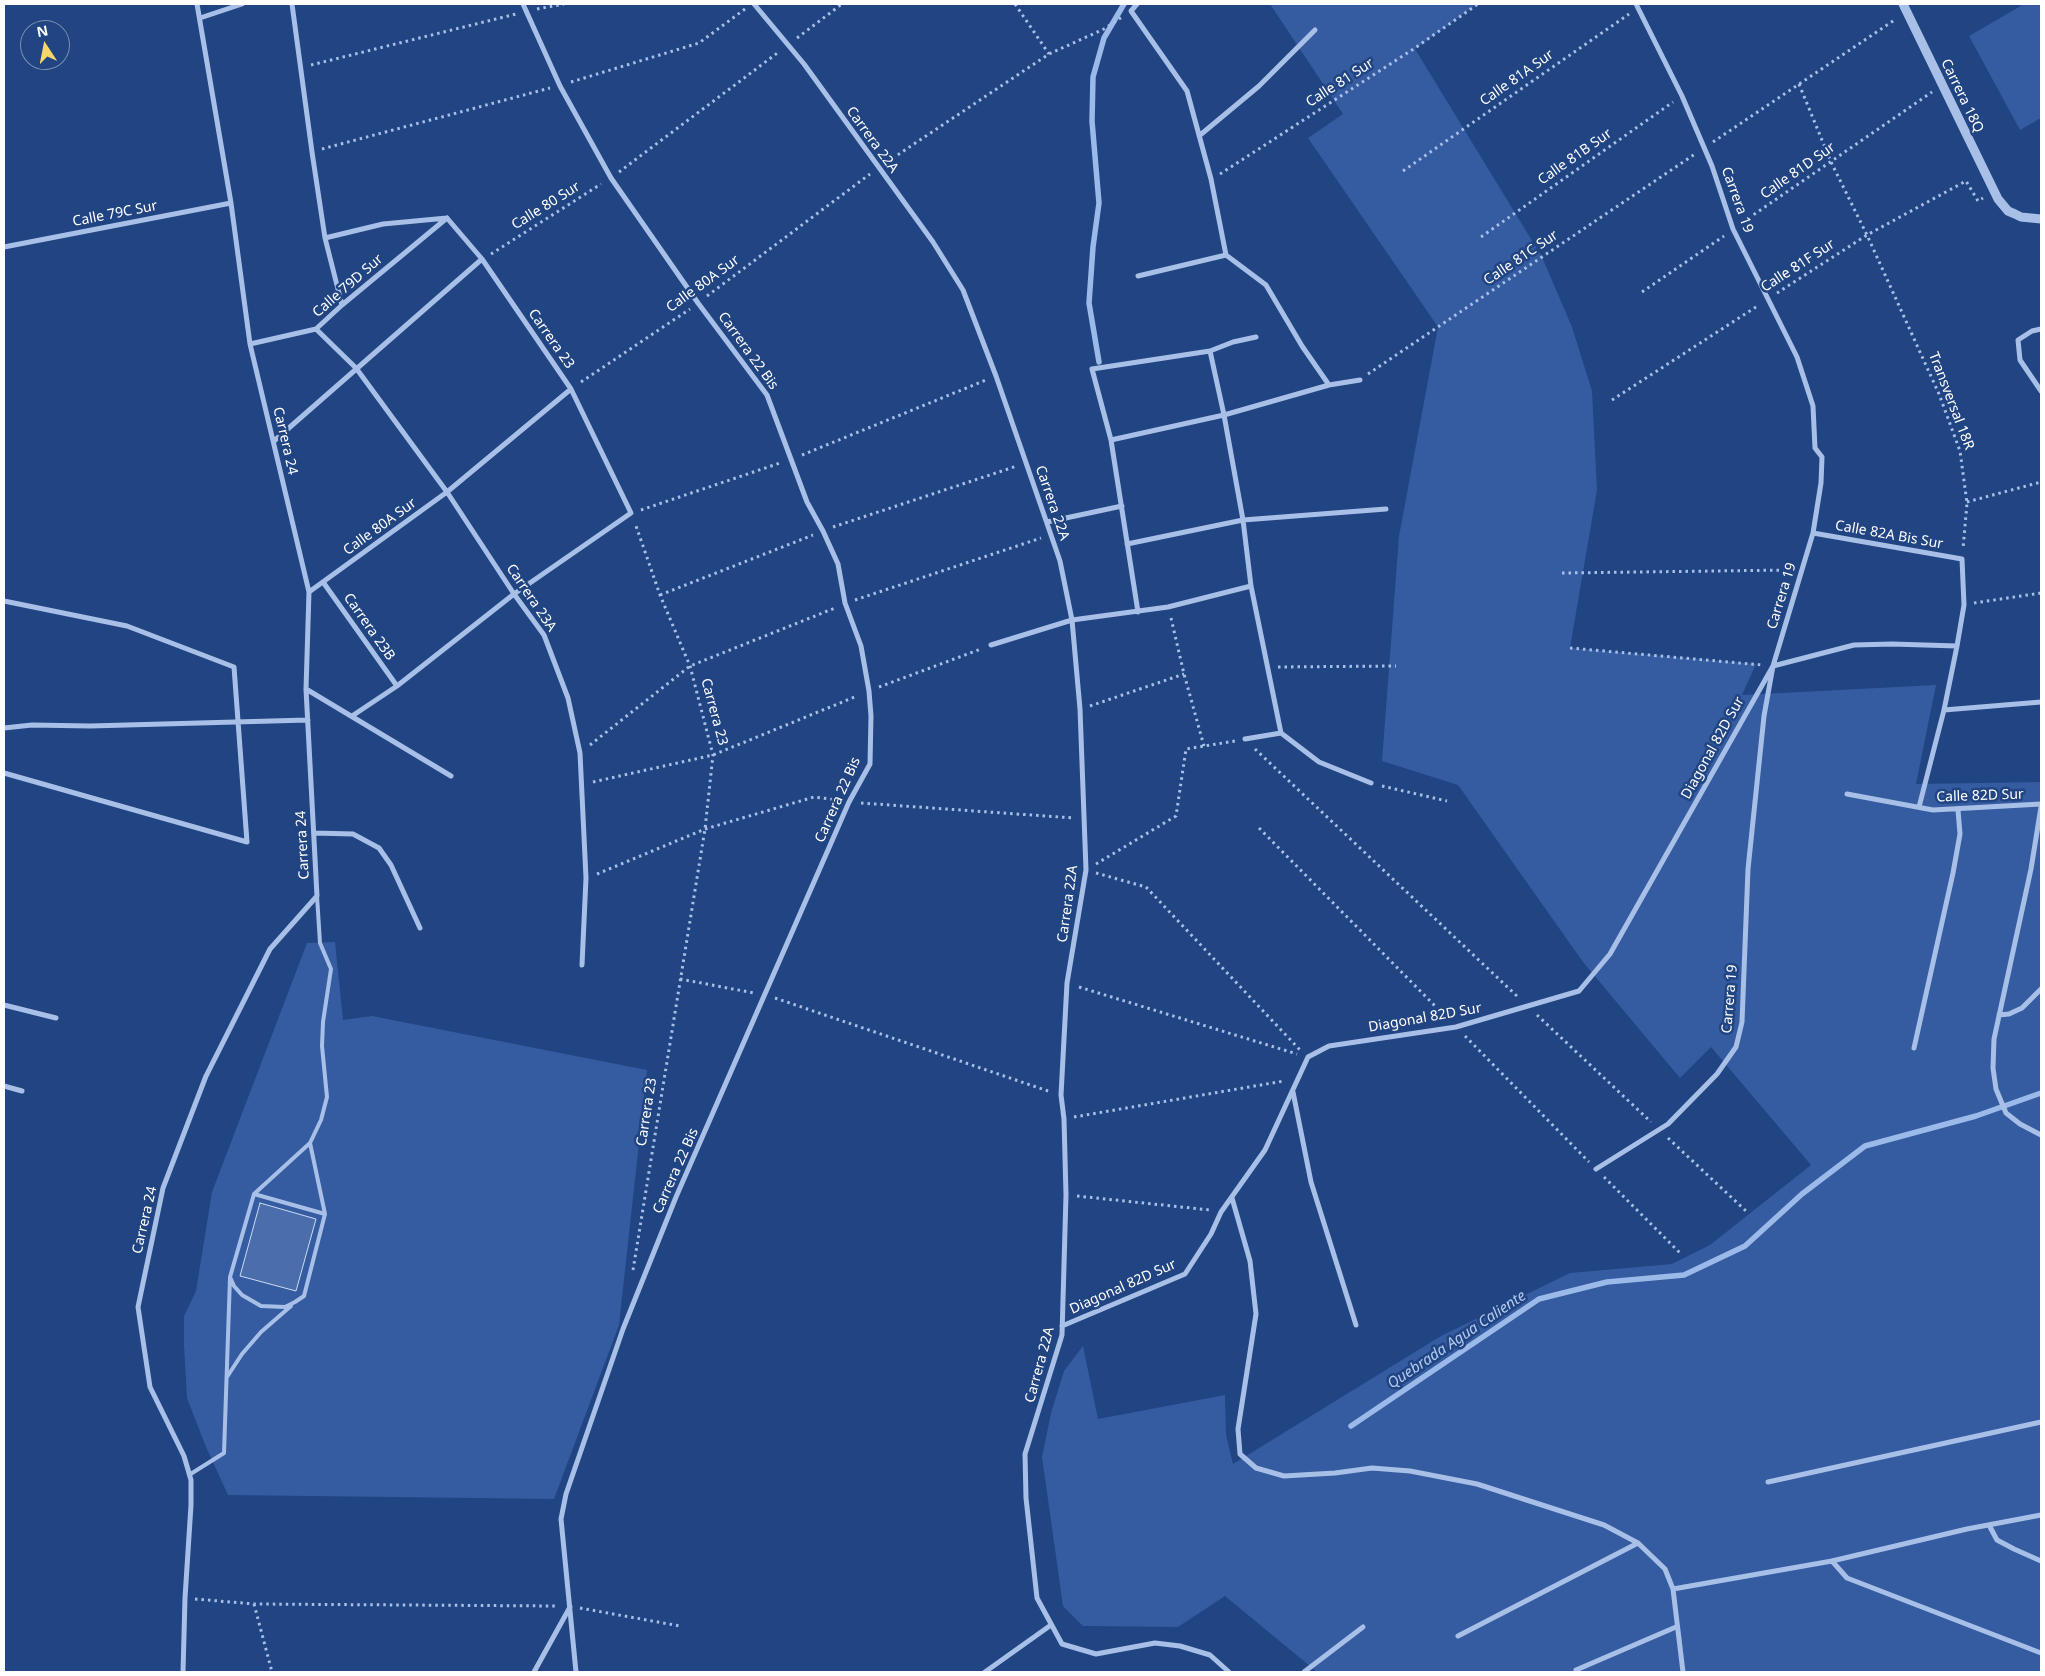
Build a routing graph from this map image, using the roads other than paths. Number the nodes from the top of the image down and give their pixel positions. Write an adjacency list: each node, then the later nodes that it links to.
1 (197, 4): 9 (street, Carrera 24)
2 (242, 4): 9 (street)
3 (292, 4): 15 (street)
4 (523, 4): 100 (street, Carrera 22 Bis)
5 (753, 4): 38 (street, Carrera 22A)
6 (1137, 4): 11 (street)
7 (1637, 6): 39 (street, Carrera 19)
8 (1905, 8): 14 (street, Carrera 18Q)
9 (200, 18): 12 (street, Carrera 24)
10 (1315, 30): 11 (street)
11 (1199, 136): 17 (street)
12 (231, 202): 16 (street, Calle 79C Sur); 24 (street, Carrera 24)
13 (447, 218): 15 (street); 18 (street, Carrera 23); 20 (street, Calle 79D Sur)
14 (2041, 219)
15 (325, 238): 20 (street)
16 (4, 247)
17 (1226, 255): 19 (street); 28 (street)
18 (482, 259): 26 (street); 29 (street, Carrera 23)
19 (1138, 276)
20 (342, 304): 21 (street, Calle 79D Sur)
21 (316, 329): 24 (street, Calle 79D Sur); 26 (street, Carrera 23A)
22 (2041, 329): 30 (street)
23 (1256, 337): 25 (street)
24 (250, 344): 33 (street, Carrera 24)
25 (1210, 351): 31 (street); 32 (street)
26 (356, 368): 33 (street); 34 (street, Carrera 23A)
27 (1360, 380): 28 (street)
28 (1329, 384): 31 (street)
29 (572, 389): 34 (street, Calle 80A Sur); 44 (street, Carrera 23)
30 (2041, 391)
31 (1224, 414): 32 (street); 37 (street)
32 (1111, 440): 35 (street)
33 (274, 441): 43 (street, Carrera 24)
34 (447, 492): 41 (street, Calle 80A Sur); 44 (street, Carrera 23A)
35 (1122, 506): 38 (street); 40 (street)
36 (1386, 509): 37 (street)
37 (1242, 520): 40 (street); 42 (street)
38 (1047, 522): 47 (street, Carrera 22A)
39 (1813, 534): 49 (street, Calle 82A Bis Sur); 50 (street, Carrera 19)
40 (1127, 544): 46 (street)
41 (323, 582): 43 (street, Calle 80A Sur); 51 (street, Carrera 23B)
42 (1251, 586): 46 (street); 59 (street)
43 (309, 592): 52 (street, Carrera 24)
44 (514, 594): 51 (street); 71 (street, Carrera 23A)
45 (4, 601): 57 (street)
46 (1138, 612): 47 (street)
47 (1072, 620): 48 (street); 88 (street, Carrera 22A)
48 (991, 645)
49 (1957, 646): 50 (street); 54 (street)
50 (1772, 666): 79 (street, Diagonal 82D Sur); 82 (street, Carrera 19)
51 (397, 686): 55 (street)
52 (306, 689): 55 (street); 56 (street, Carrera 24)
53 (2041, 702): 54 (street)
54 (1944, 710): 66 (street)
55 (352, 716): 62 (street)
56 (308, 720): 57 (street); 68 (street, Carrera 24)
57 (238, 722): 58 (street); 61 (street)
58 (4, 728)
59 (1281, 733): 60 (street); 63 (street)
60 (1245, 739)
61 (4, 773)
62 (451, 776)
63 (1371, 783)
64 (1847, 794): 66 (street, Calle 82D Sur)
65 (2041, 806): 67 (street, Calle 82D Sur); 74 (street)
66 (1919, 807): 67 (street, Calle 82D Sur)
67 (1958, 810): 76 (street)
68 (314, 833): 69 (street, Carrera 24); 70 (street)
69 (317, 896): 81 (lane); 92 (street, Carrera 24)
70 (420, 928)
71 (582, 965)
72 (2041, 989): 74 (street)
73 (4, 1005): 75 (street)
74 (1999, 1015): 80 (street)
75 (56, 1018)
76 (1914, 1048)
77 (4, 1086): 78 (street)
78 (22, 1091)
79 (1293, 1091): 84 (street, Diagonal 82D Sur); 89 (street)
80 (2041, 1136)
81 (310, 1144): 83 (lane); 85 (lane)
82 (1596, 1169)
83 (254, 1194): 85 (lane); 86 (lane)
84 (1232, 1198): 88 (street, Diagonal 82D Sur); 96 (street)
85 (325, 1214): 87 (lane)
86 (230, 1277): 87 (lane); 90 (lane)
87 (304, 1296): 90 (lane)
88 (1062, 1326): 101 (street, Carrera 22A)
89 (1356, 1326)
90 (227, 1377): 92 (lane)
91 (2041, 1422): 93 (street)
92 (189, 1475): 107 (street, Carrera 24)
93 (1768, 1482)
94 (2041, 1515): 95 (street)
95 (1989, 1525): 97 (street); 98 (street)
96 (1638, 1543): 99 (street); 104 (street)
97 (1832, 1561): 99 (street); 105 (street)
98 (2041, 1561)
99 (1673, 1589): 102 (street)
100 (570, 1606): 108 (street); 109 (street, Carrera 22 Bis)
101 (1051, 1625): 110 (street); 111 (street, Carrera 22A)
102 (1676, 1626): 106 (street); 113 (street)
103 (1363, 1627): 112 (street)
104 (1458, 1636)
105 (2041, 1653)
106 (1576, 1670)
107 (183, 1672)
108 (534, 1672)
109 (576, 1672)
110 (985, 1672)
111 (1229, 1672)
112 (1304, 1672)
113 (1683, 1672)

